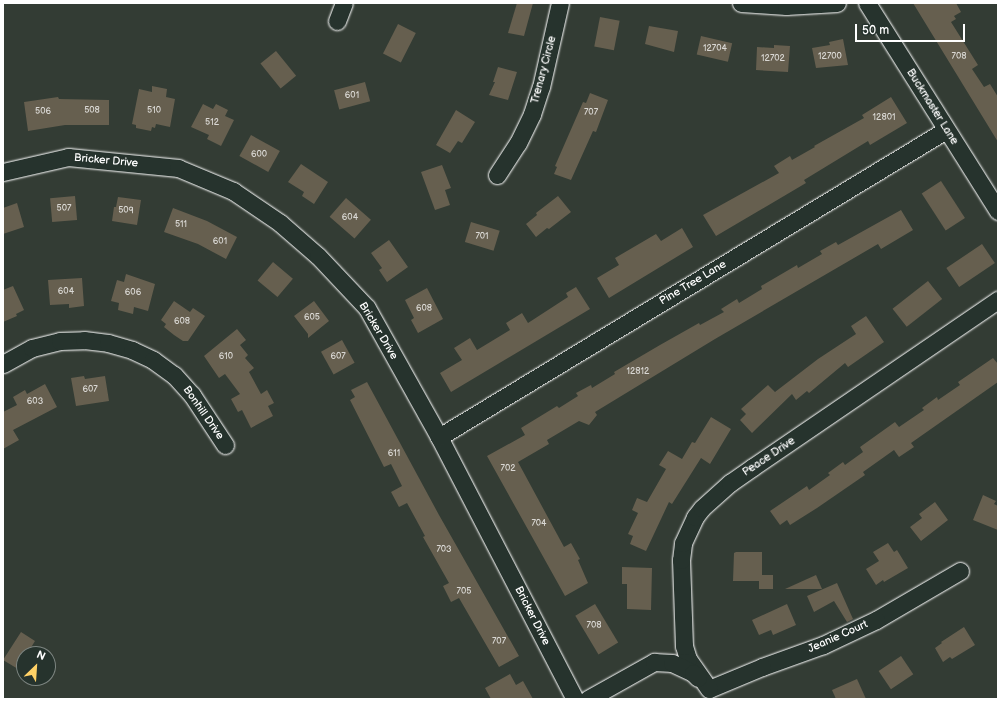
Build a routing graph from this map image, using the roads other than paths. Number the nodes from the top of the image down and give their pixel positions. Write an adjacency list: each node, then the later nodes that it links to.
1 (344, 3): 6 (street)
2 (560, 3): 9 (street, Trenary Circle)
3 (741, 3): 4 (street)
4 (837, 3)
5 (867, 3): 7 (street, Buckmaster Lane)
6 (336, 21)
7 (946, 130): 10 (street, Buckmaster Lane); 13 (street, Pine Tree Lane)
8 (3, 172): 13 (street, Bricker Drive)
9 (496, 175)
10 (998, 211)
11 (998, 300): 16 (street, Peace Drive)
12 (3, 364): 14 (street, Bonhill Drive)
13 (440, 437): 17 (street, Bricker Drive)
14 (225, 445)
15 (960, 571): 16 (street, Jeanie Court)
16 (712, 694): 18 (street)
17 (575, 699)
18 (588, 699)

